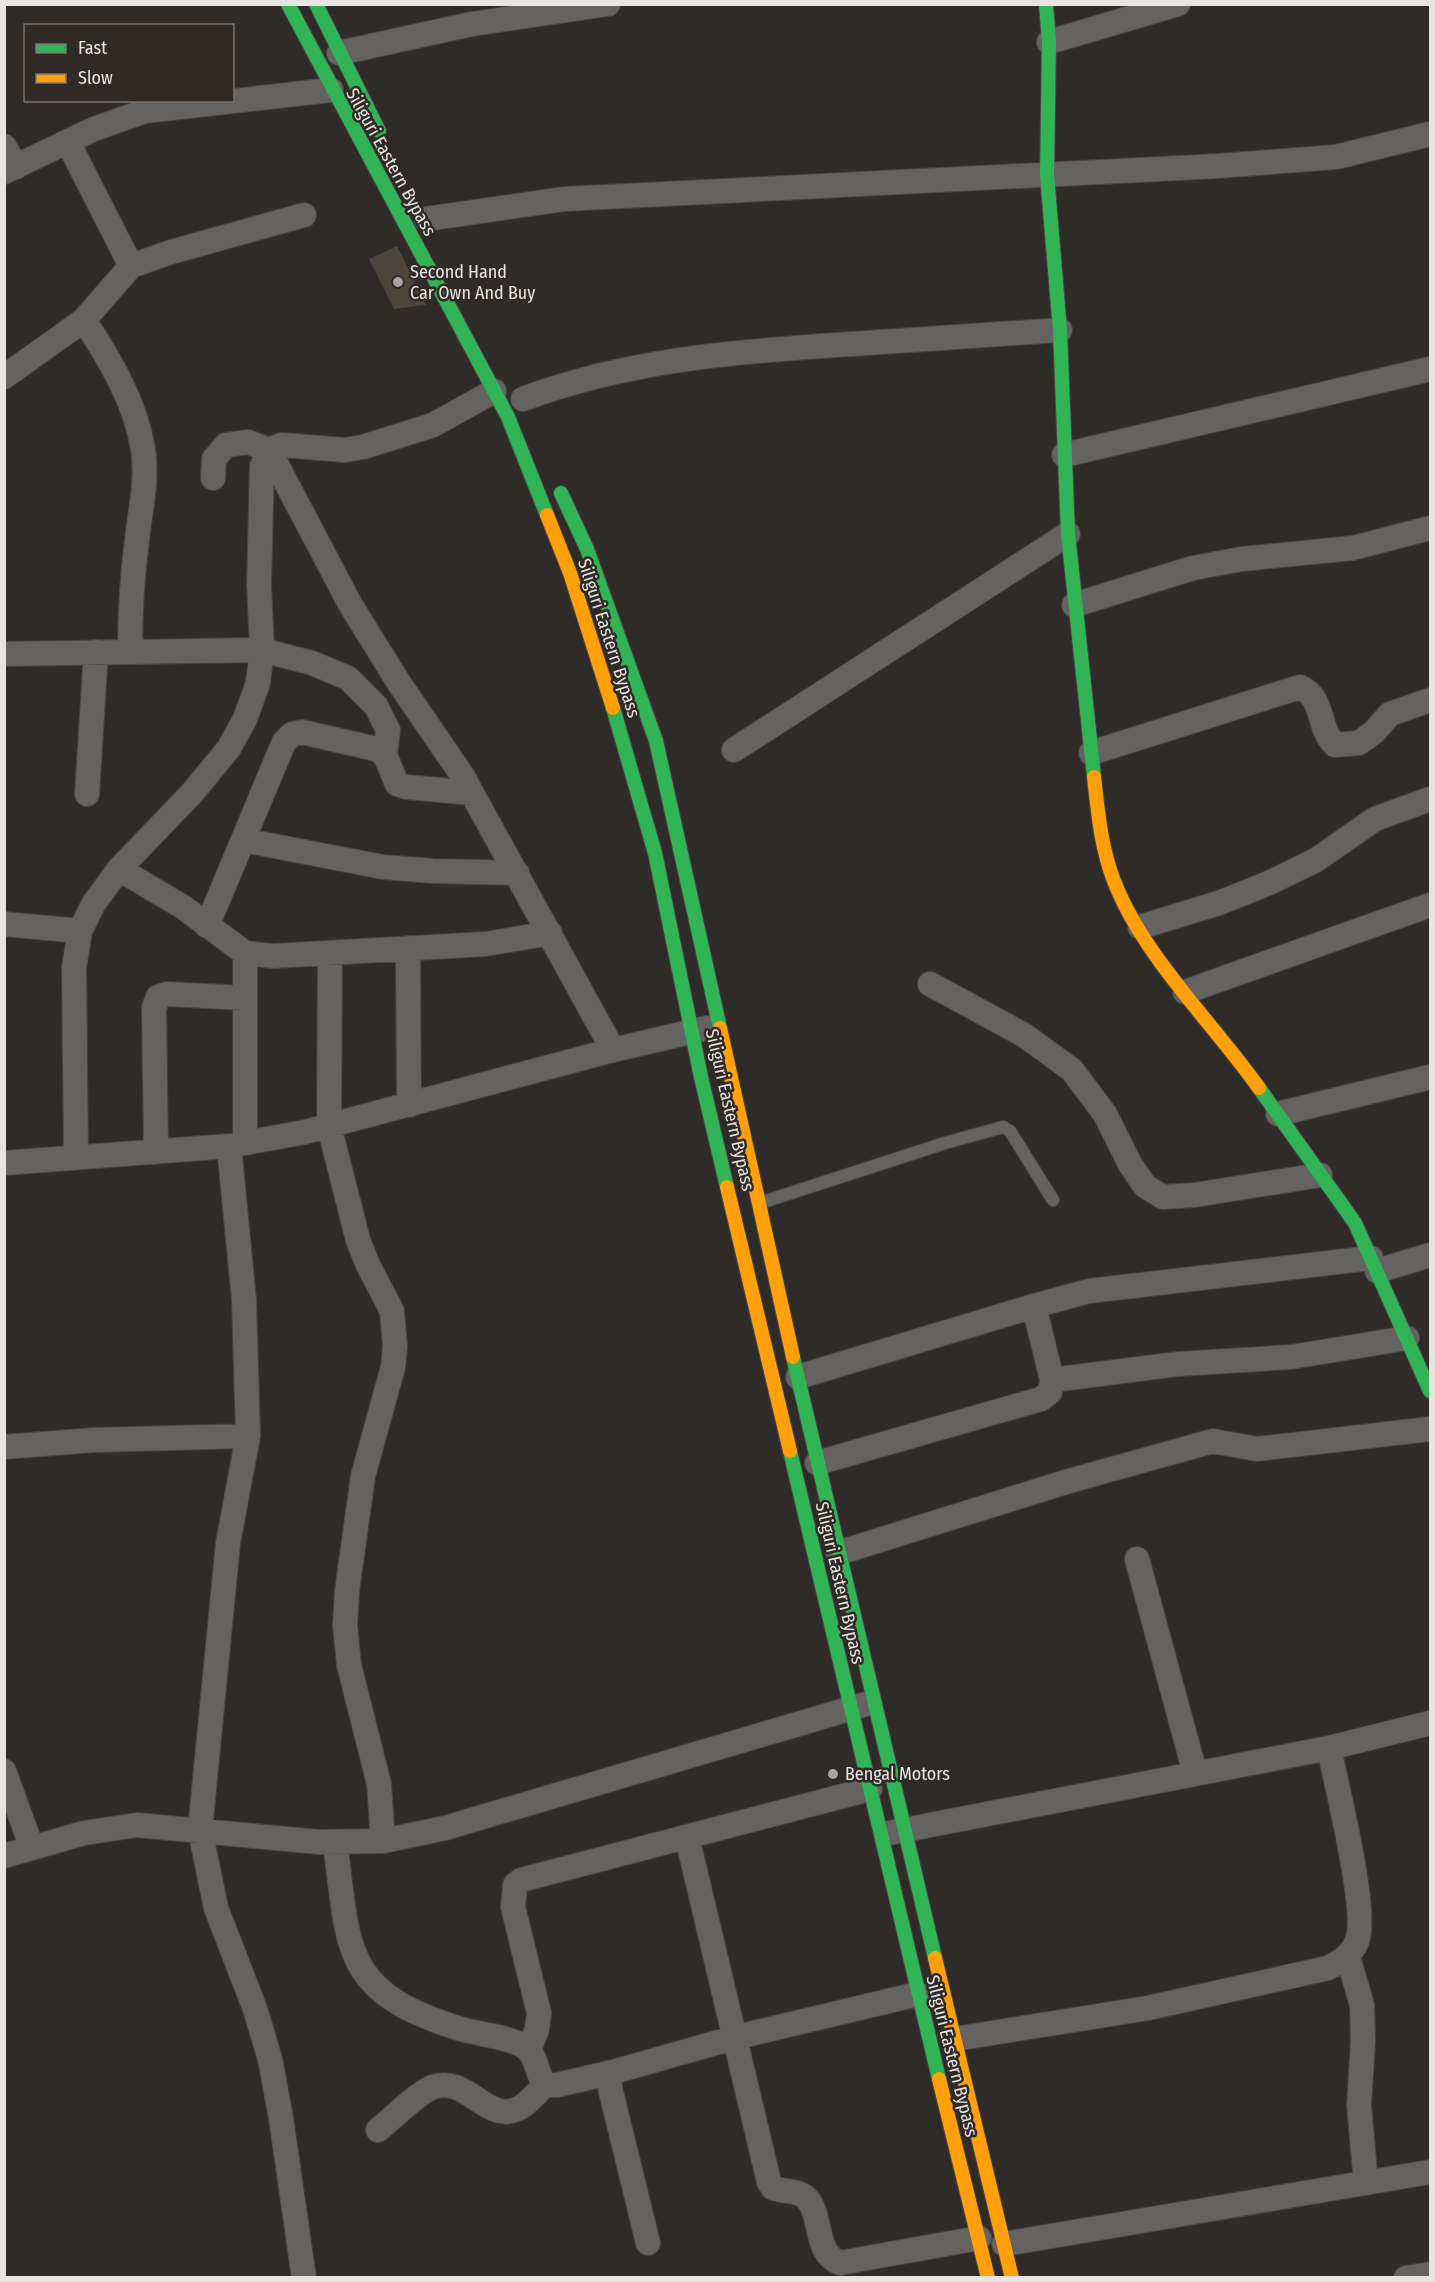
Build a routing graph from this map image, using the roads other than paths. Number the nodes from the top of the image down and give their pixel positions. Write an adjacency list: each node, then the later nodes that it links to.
1 (288, 4): 8 (main road, Siliguri Eastern Bypass)
2 (316, 4): 7 (main road, Siliguri Eastern Bypass)
3 (608, 4): 7 (street)
4 (1046, 4): 6 (main road)
5 (1178, 4): 6 (street)
6 (1049, 42): 16 (main road)
7 (339, 53): 13 (main road, Siliguri Eastern Bypass)
8 (331, 90): 9 (street); 24 (main road, Siliguri Eastern Bypass)
9 (234, 101)
10 (225, 102): 12 (street)
11 (1431, 135): 16 (street)
12 (68, 142): 15 (street); 19 (street)
13 (387, 145)
14 (4, 146): 15 (street)
15 (10, 170)
16 (1047, 175): 18 (street); 21 (main road)
17 (304, 215): 19 (street)
18 (426, 219)
19 (131, 266): 20 (street)
20 (97, 305): 23 (street); 34 (street)
21 (1060, 330): 25 (street); 27 (main road)
22 (1431, 369): 27 (street)
23 (4, 377)
24 (494, 391): 26 (street); 60 (main road, Siliguri Eastern Bypass)
25 (523, 399)
26 (269, 450): 29 (street); 33 (street); 41 (street)
27 (1064, 455): 31 (main road)
28 (555, 477): 59 (main road, Siliguri Eastern Bypass)
29 (213, 478)
30 (1431, 528): 32 (street)
31 (1068, 534): 32 (main road); 38 (street)
32 (1074, 605): 39 (main road)
33 (262, 650): 34 (street); 40 (street); 45 (street)
34 (130, 651): 35 (street)
35 (96, 652): 36 (street); 42 (street)
36 (4, 654)
37 (1431, 700): 39 (street)
38 (734, 750)
39 (1091, 753): 50 (main road)
40 (385, 755): 41 (street); 44 (street)
41 (472, 793): 46 (street)
42 (87, 794)
43 (1431, 799): 50 (street)
44 (243, 840): 46 (street); 49 (street)
45 (119, 869): 49 (street); 51 (street)
46 (517, 873): 52 (street)
47 (1431, 905): 57 (street)
48 (4, 924): 51 (street)
49 (207, 926): 54 (street)
50 (1140, 927): 57 (main road)
51 (80, 931): 68 (street)
52 (550, 933): 53 (street); 61 (street)
53 (408, 948): 55 (street); 63 (street)
54 (245, 953): 55 (street); 58 (street)
55 (330, 953): 65 (street)
56 (930, 984): 70 (street)
57 (1185, 992): 64 (main road)
58 (245, 998): 66 (street); 67 (street)
59 (718, 1025): 60 (street); 72 (main road, Siliguri Eastern Bypass)
60 (693, 1031): 61 (street); 87 (main road, Siliguri Eastern Bypass)
61 (612, 1050): 63 (street)
62 (1431, 1077): 64 (street)
63 (410, 1105): 65 (street)
64 (1278, 1114): 70 (main road)
65 (329, 1126): 66 (street); 98 (street)
66 (237, 1145): 67 (street); 81 (street)
67 (156, 1152): 68 (street)
68 (76, 1158): 69 (street)
69 (4, 1163)
70 (1320, 1175): 74 (main road)
71 (1053, 1200): 72 (lane)
72 (757, 1204): 77 (main road, Siliguri Eastern Bypass)
73 (1431, 1255): 74 (street)
74 (1374, 1265): 75 (street); 76 (main road)
75 (1034, 1306): 77 (street); 78 (street)
76 (1407, 1338): 78 (street); 79 (main road)
77 (798, 1377): 83 (main road, Siliguri Eastern Bypass)
78 (1052, 1380): 83 (street)
79 (1431, 1391)
80 (1431, 1429): 84 (street)
81 (248, 1436): 82 (street); 94 (street)
82 (4, 1448)
83 (817, 1463): 84 (main road, Siliguri Eastern Bypass)
84 (838, 1553): 86 (main road, Siliguri Eastern Bypass)
85 (1137, 1559): 91 (street)
86 (874, 1702): 87 (street); 93 (main road, Siliguri Eastern Bypass)
87 (850, 1708): 92 (main road, Siliguri Eastern Bypass); 98 (street)
88 (1431, 1724): 89 (street)
89 (1329, 1748): 91 (street); 102 (street)
90 (4, 1771): 100 (street)
91 (1195, 1773): 93 (street)
92 (870, 1789): 95 (main road, Siliguri Eastern Bypass); 97 (street)
93 (905, 1829): 95 (street); 105 (main road, Siliguri Eastern Bypass)
94 (200, 1830): 99 (street); 100 (street); 116 (street)
95 (880, 1835): 103 (main road, Siliguri Eastern Bypass)
96 (262, 1836): 99 (street)
97 (687, 1837): 104 (street); 106 (street)
98 (383, 1841): 99 (street)
99 (327, 1842): 106 (street)
100 (32, 1848): 101 (street)
101 (4, 1856)
102 (1348, 1957): 105 (street); 111 (street)
103 (918, 1994): 104 (street); 112 (main road, Siliguri Eastern Bypass)
104 (733, 2038): 107 (street); 112 (street)
105 (955, 2039): 114 (main road, Siliguri Eastern Bypass)
106 (529, 2050): 108 (street)
107 (613, 2072): 108 (street); 113 (street)
108 (545, 2085): 109 (street)
109 (378, 2130)
110 (1431, 2172): 111 (street)
111 (1366, 2183): 114 (street)
112 (979, 2238): 117 (main road, Siliguri Eastern Bypass)
113 (648, 2243)
114 (1004, 2244): 118 (main road, Siliguri Eastern Bypass)
115 (1431, 2274): 119 (street)
116 (304, 2277)
117 (988, 2277)
118 (1012, 2277)
119 (1406, 2277)

